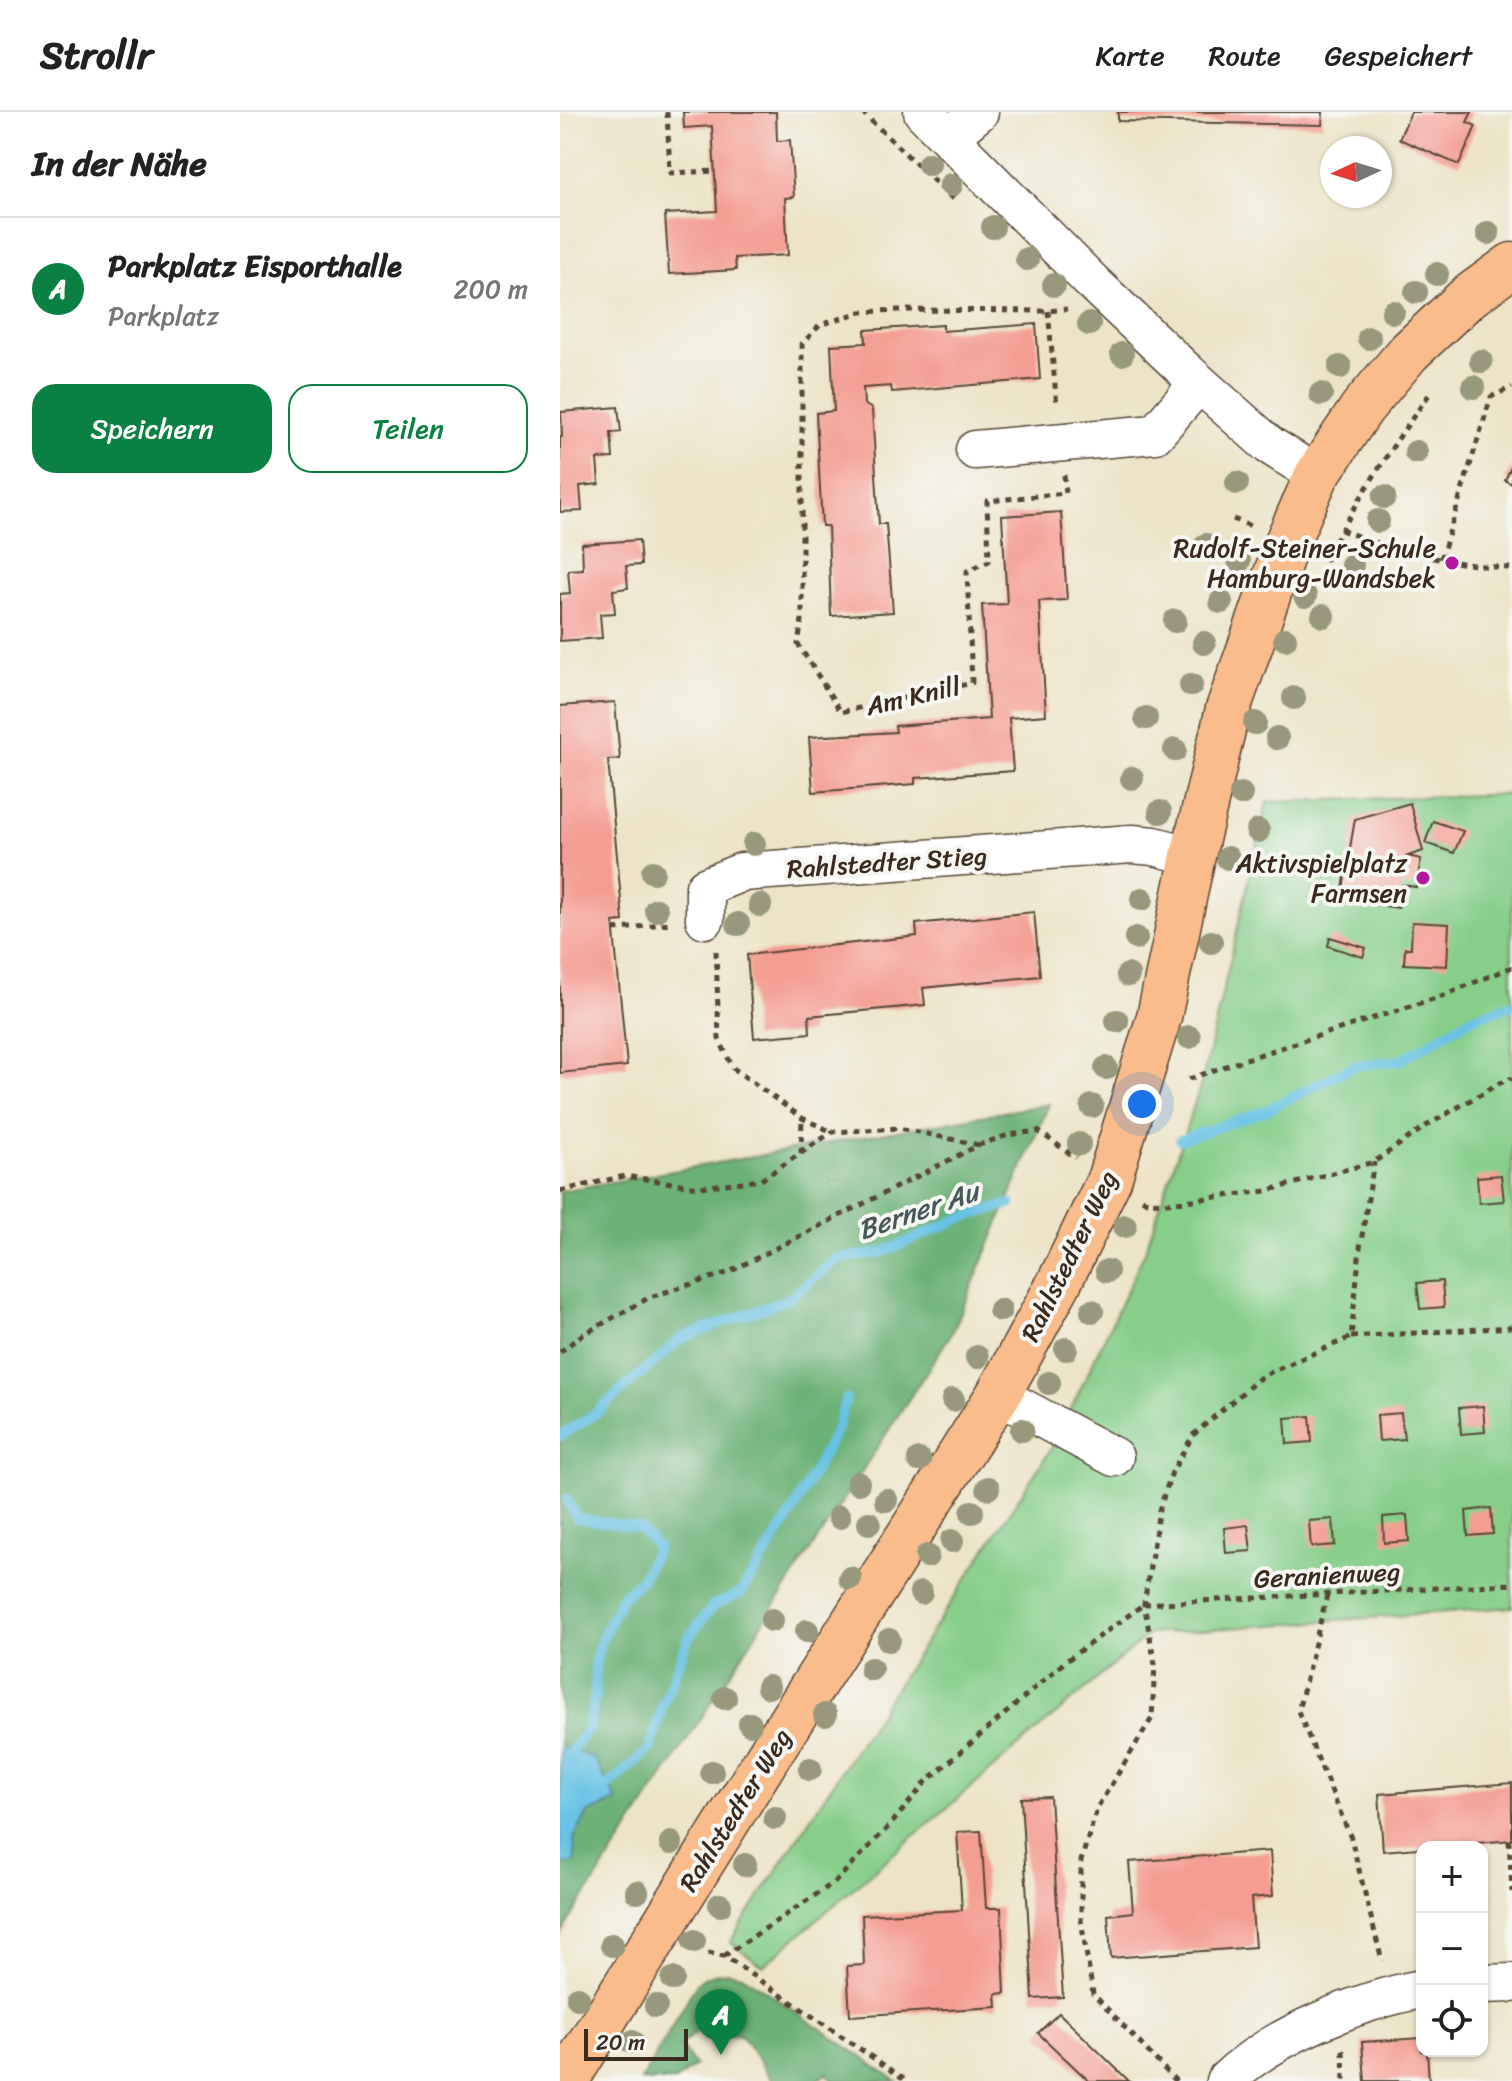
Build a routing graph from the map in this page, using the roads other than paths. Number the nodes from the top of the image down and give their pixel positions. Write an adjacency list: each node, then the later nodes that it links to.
1 (979, 112): 2 (street)
2 (936, 125): 4 (street)
3 (1512, 265): 6 (main road, Rahlstedter Weg)
4 (1199, 383): 5 (street); 6 (street)
5 (975, 450)
6 (1317, 475): 7 (main road, Rahlstedter Weg)
7 (1193, 856): 8 (street, Rahlstedter Stieg); 9 (main road, Rahlstedter Weg)
8 (705, 919)
9 (998, 1395): 10 (street); 14 (main road, Rahlstedter Weg)
10 (1114, 1457)
11 (1512, 1983): 12 (street)
12 (1488, 1984)
13 (1416, 1990): 15 (street)
14 (566, 2081)
15 (1225, 2081)

